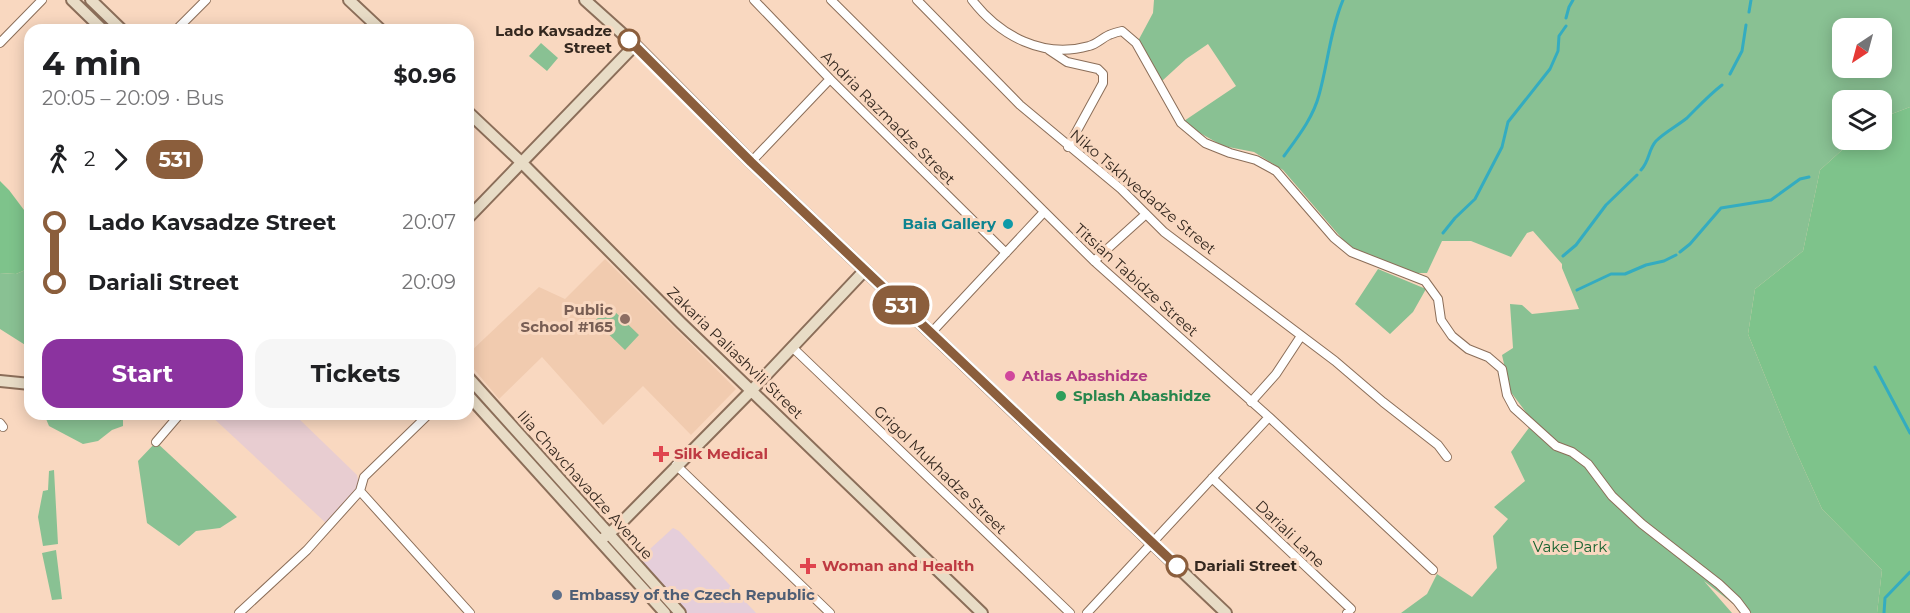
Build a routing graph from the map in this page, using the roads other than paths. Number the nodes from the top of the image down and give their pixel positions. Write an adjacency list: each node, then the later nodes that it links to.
1 (42, 0): 15 (street)
2 (72, 0): 11 (street)
3 (91, 0): 12 (street)
4 (206, 0): 13 (street)
5 (349, 0): 14 (street)
6 (585, 0): 16 (street)
7 (754, 0): 18 (street, Andria Razmadze Street)
8 (831, 0): 24 (street, Titsian Tabidze Street)
9 (917, 0): 20 (street, Niko Tskhvedadze Street)
10 (972, 0): 17 (street)
11 (97, 24)
12 (116, 24)
13 (182, 24)
14 (375, 24)
15 (0, 44)
16 (635, 45): 21 (street); 22 (street)
17 (1049, 50): 20 (street); 59 (street)
18 (830, 80): 22 (street); 26 (street, Andria Razmadze Street)
19 (474, 118): 21 (street, Zakaria Paliashvili Street)
20 (1068, 147): 25 (street, Niko Tskhvedadze Street)
21 (521, 162): 23 (street); 35 (street, Zakaria Paliashvili Street)
22 (751, 162): 28 (street)
23 (474, 212)
24 (1044, 212): 26 (street); 27 (street, Titsian Tabidze Street)
25 (1146, 214): 27 (street); 30 (street, Niko Tskhvedadze Street)
26 (1006, 253): 29 (street)
27 (1094, 261): 37 (street, Titsian Tabidze Street)
28 (865, 270): 29 (street); 31 (street)
29 (932, 333): 47 (street)
30 (1301, 336): 37 (street); 42 (street, Niko Tskhvedadze Street)
31 (792, 347): 35 (street); 56 (street, Grigol Mukhadze Street)
32 (0, 381): 33 (street)
33 (24, 383)
34 (474, 384): 46 (street, Ilia Chavchavadze Avenue)
35 (752, 390): 43 (street); 55 (street, Zakaria Paliashvili Street)
36 (474, 402): 46 (street, Ilia Chavchavadze Avenue)
37 (1251, 402): 38 (street, Titsian Tabidze Street)
38 (1269, 417): 44 (street); 48 (street, Titsian Tabidze Street)
39 (175, 420): 41 (street)
40 (423, 420): 45 (street)
41 (156, 441)
42 (1447, 458)
43 (676, 465): 46 (street); 54 (street)
44 (1212, 478): 47 (street); 49 (street, Dariali Lane)
45 (360, 491): 50 (street); 51 (street)
46 (604, 538): 52 (street, Ilia Chavchavadze Avenue); 53 (street, Ilia Chavchavadze Avenue)
47 (1151, 542): 57 (street); 58 (street)
48 (1433, 570)
49 (1349, 611)
50 (239, 613)
51 (470, 613)
52 (665, 613)
53 (680, 613)
54 (830, 613)
55 (982, 613)
56 (1070, 613)
57 (1086, 613)
58 (1226, 613)
59 (1746, 613)

